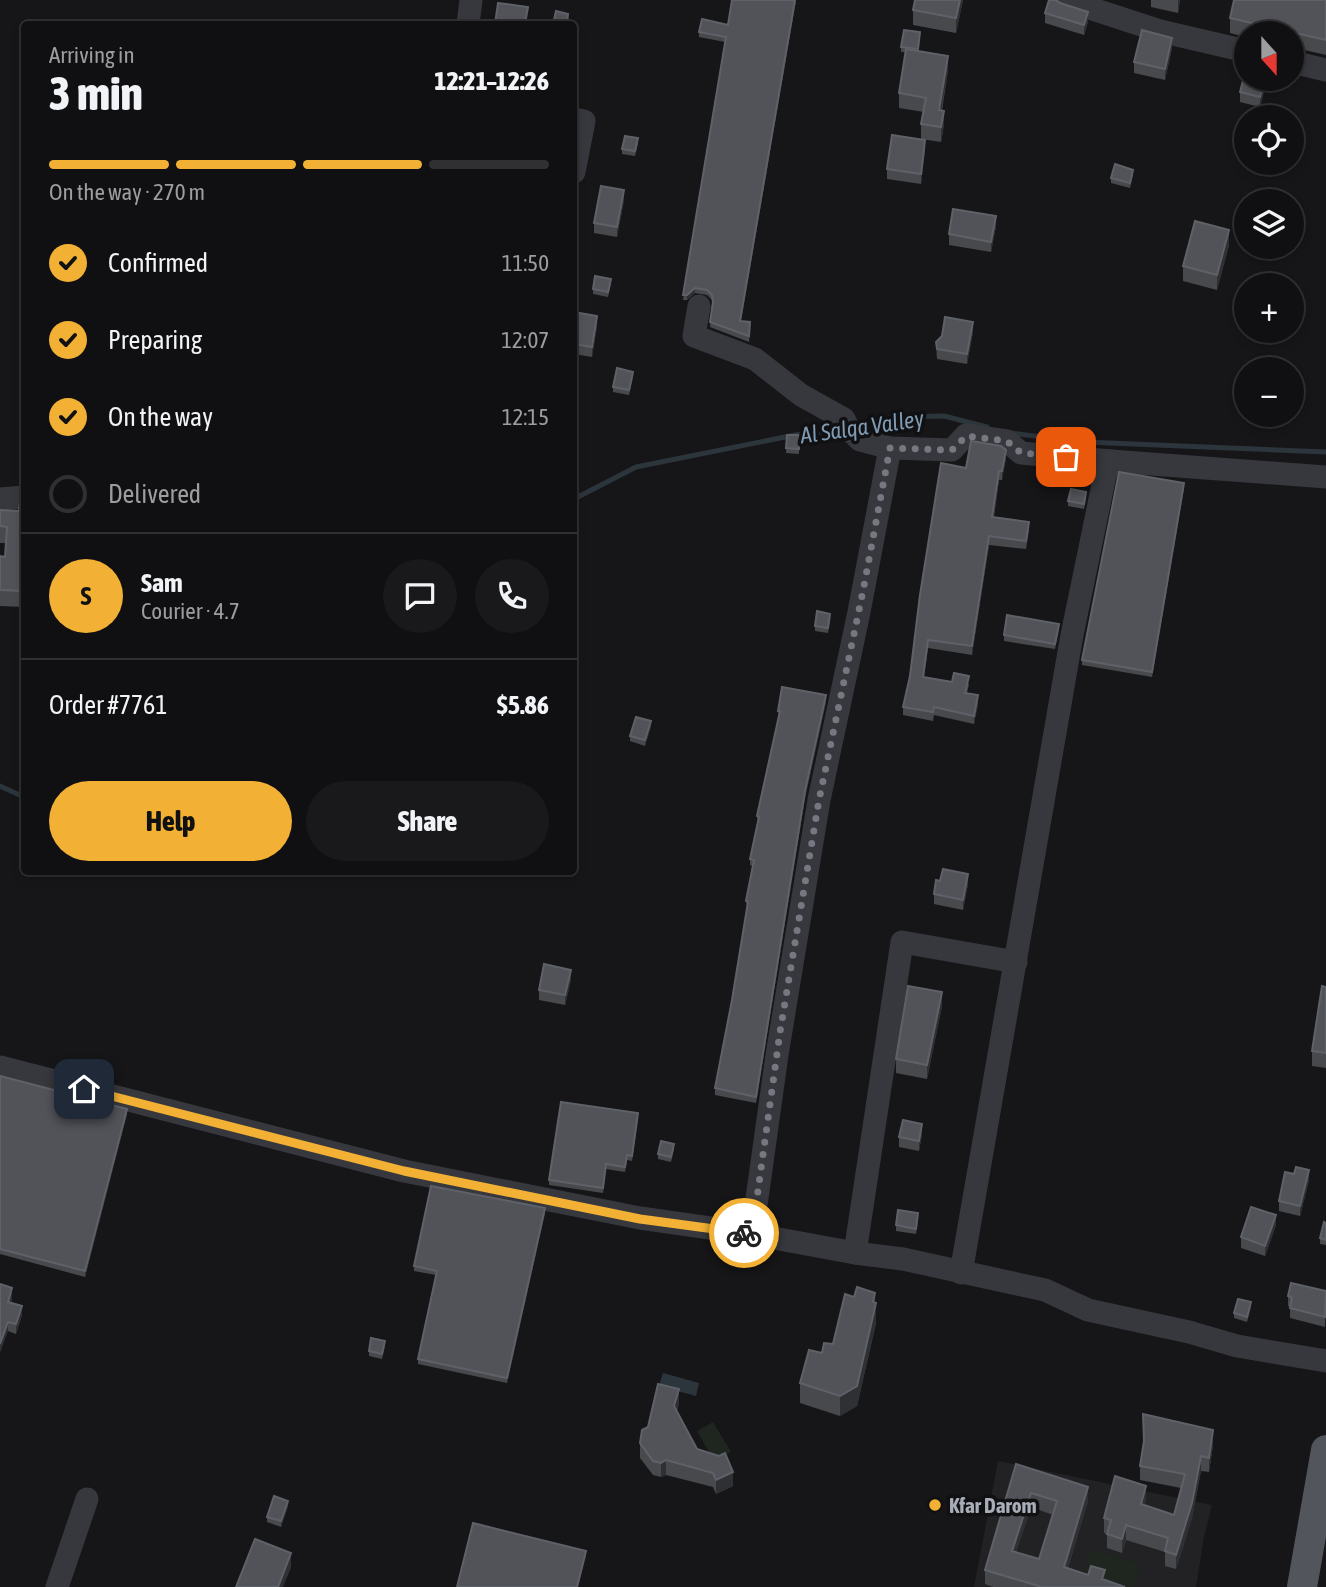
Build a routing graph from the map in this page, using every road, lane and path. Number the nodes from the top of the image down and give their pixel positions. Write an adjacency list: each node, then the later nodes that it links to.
1 (471, 0): 3 (street)
2 (1065, 0): 4 (street)
3 (468, 21)
4 (1234, 48)
5 (1304, 65): 6 (street)
6 (1326, 71)
7 (577, 120): 8 (street)
8 (577, 157)
9 (699, 306): 10 (street)
10 (890, 448): 11 (street); 17 (street)
11 (1111, 461): 12 (street); 15 (street)
12 (1326, 477)
13 (21, 497): 14 (street)
14 (0, 499)
15 (1016, 962): 18 (street); 19 (street)
16 (0, 1067): 17 (street)
17 (752, 1234): 18 (street)
18 (855, 1253): 19 (street)
19 (961, 1273): 20 (street)
20 (1326, 1362)
21 (1326, 1450): 24 (main road)
22 (87, 1499): 23 (street)
23 (57, 1587)
24 (1303, 1587)

